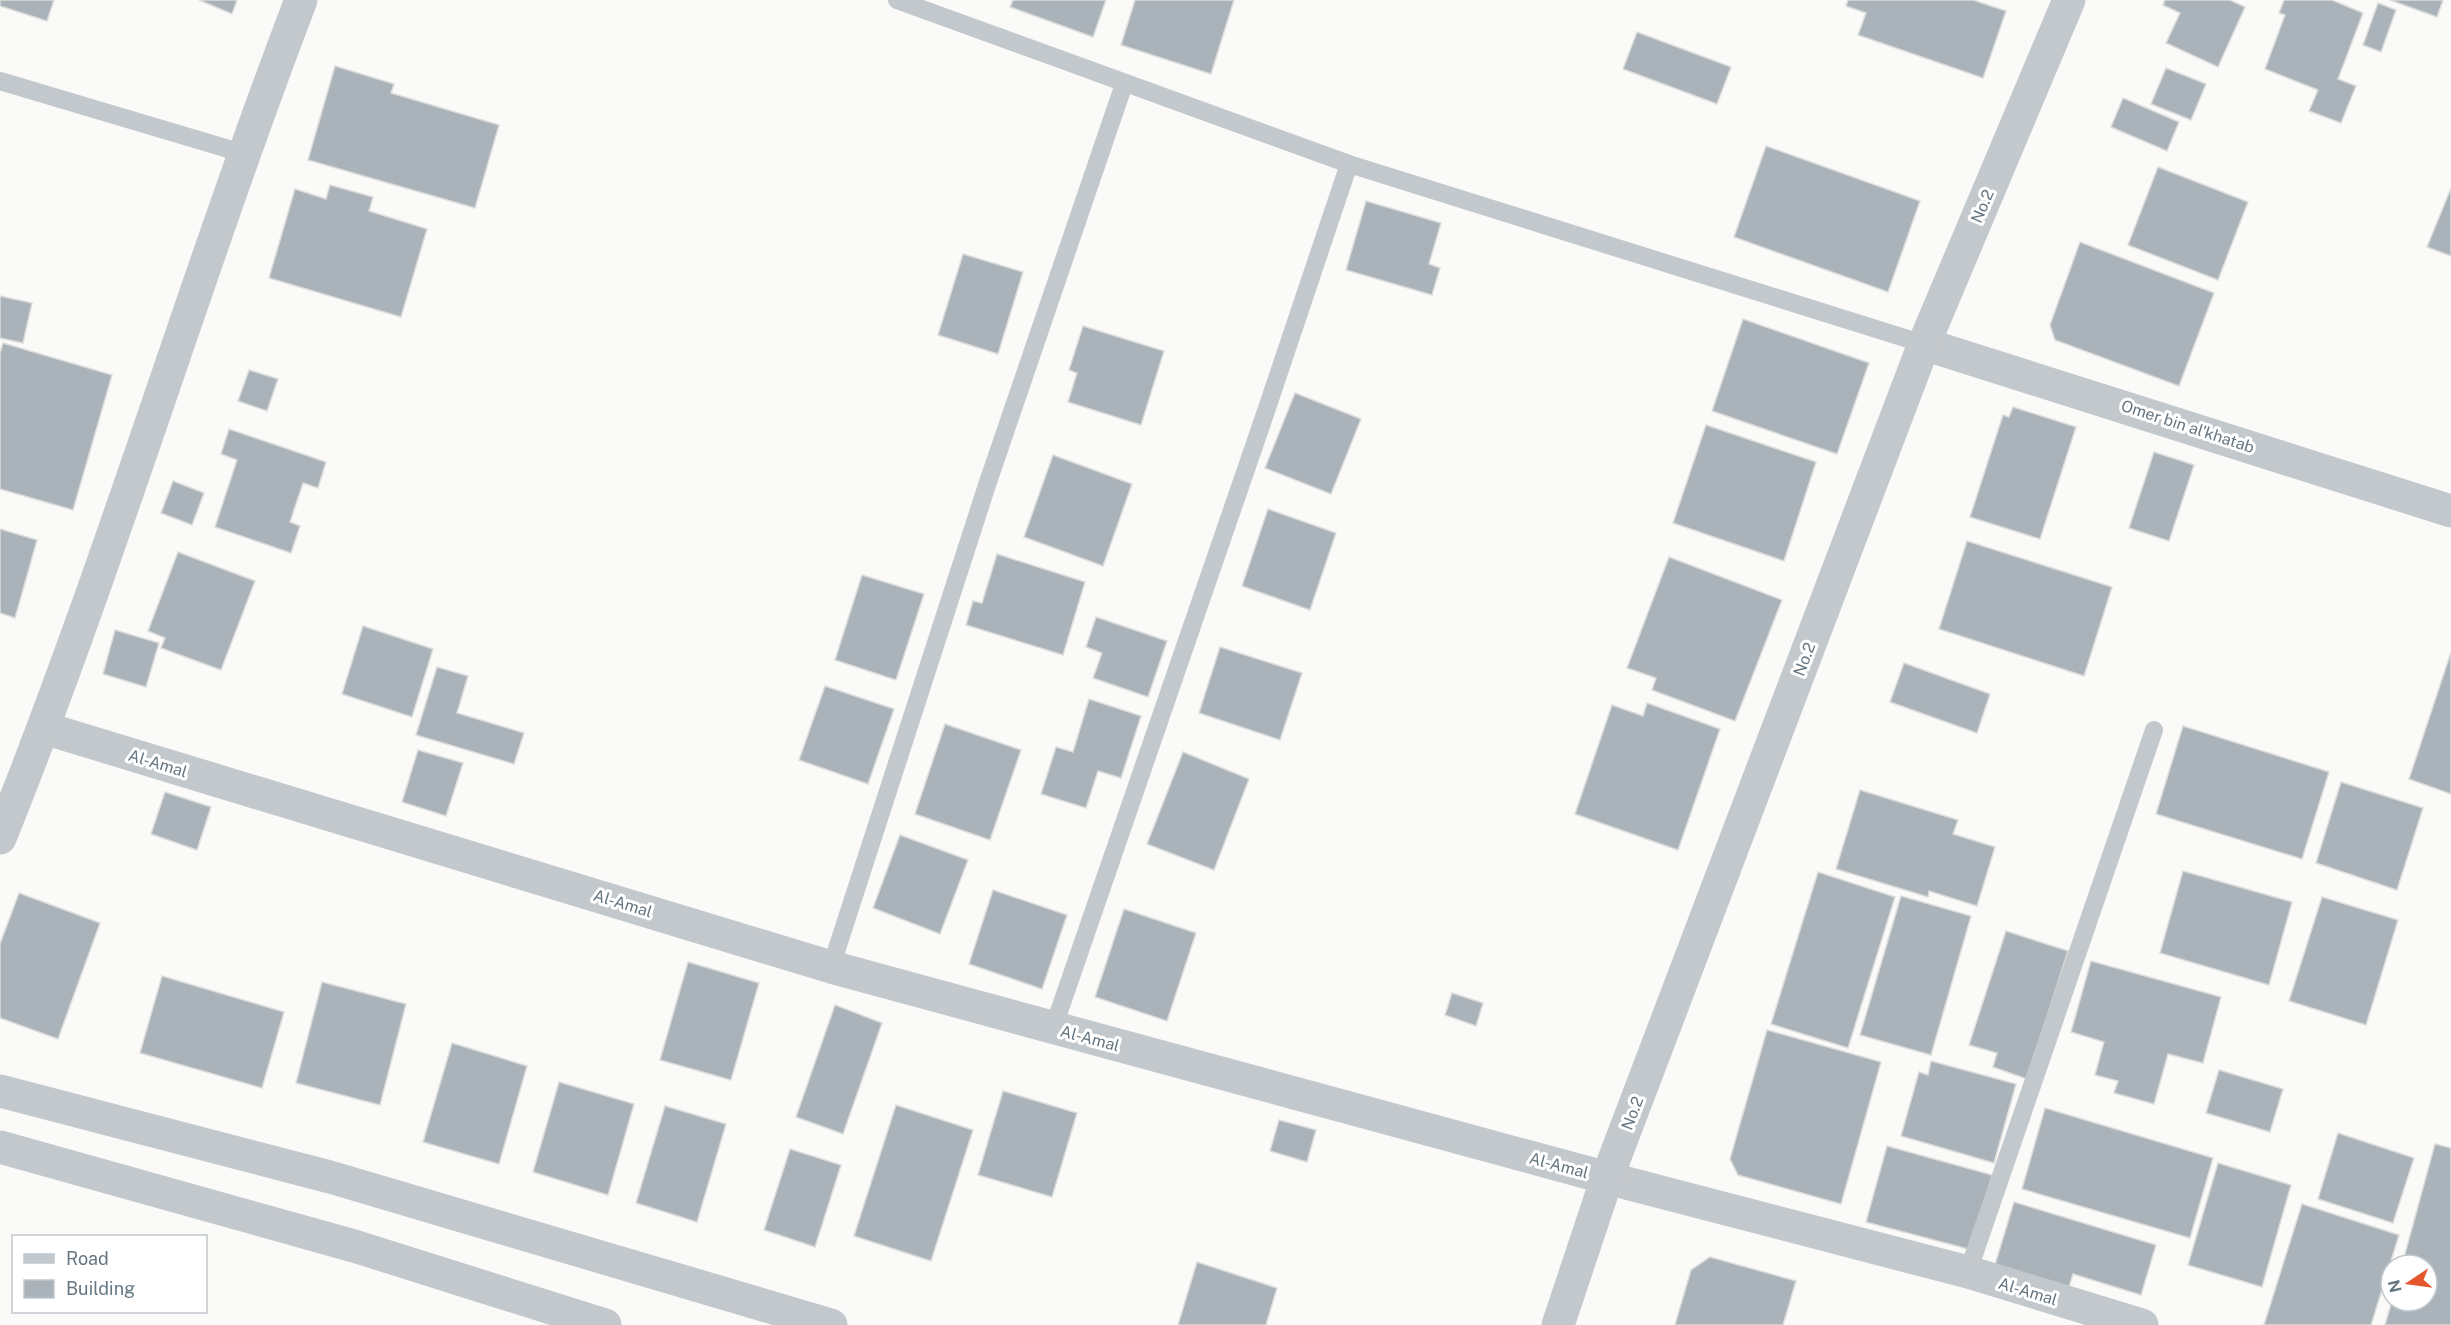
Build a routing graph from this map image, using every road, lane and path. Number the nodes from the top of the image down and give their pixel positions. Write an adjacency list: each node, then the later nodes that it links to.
1 (301, 0): 6 (street)
2 (897, 0): 5 (lane)
3 (2069, 0): 8 (street, No.2)
4 (0, 81): 6 (lane)
5 (1124, 84): 7 (lane); 13 (lane)
6 (242, 153): 10 (street)
7 (1349, 164): 8 (lane); 14 (lane)
8 (1924, 344): 9 (street, Omer bin al'khatab); 17 (street, No.2)
9 (2451, 511)
10 (44, 728): 12 (street); 13 (street, Al-Amal)
11 (2154, 730): 18 (lane)
12 (0, 838)
13 (831, 967): 14 (street, Al-Amal)
14 (1053, 1029): 17 (street, Al-Amal)
15 (0, 1090): 20 (street)
16 (0, 1147): 19 (street)
17 (1607, 1178): 18 (street, Al-Amal); 21 (street, No.2)
18 (1968, 1272): 22 (street, Al-Amal)
19 (605, 1325)
20 (831, 1325)
21 (1558, 1325)
22 (2142, 1325)

